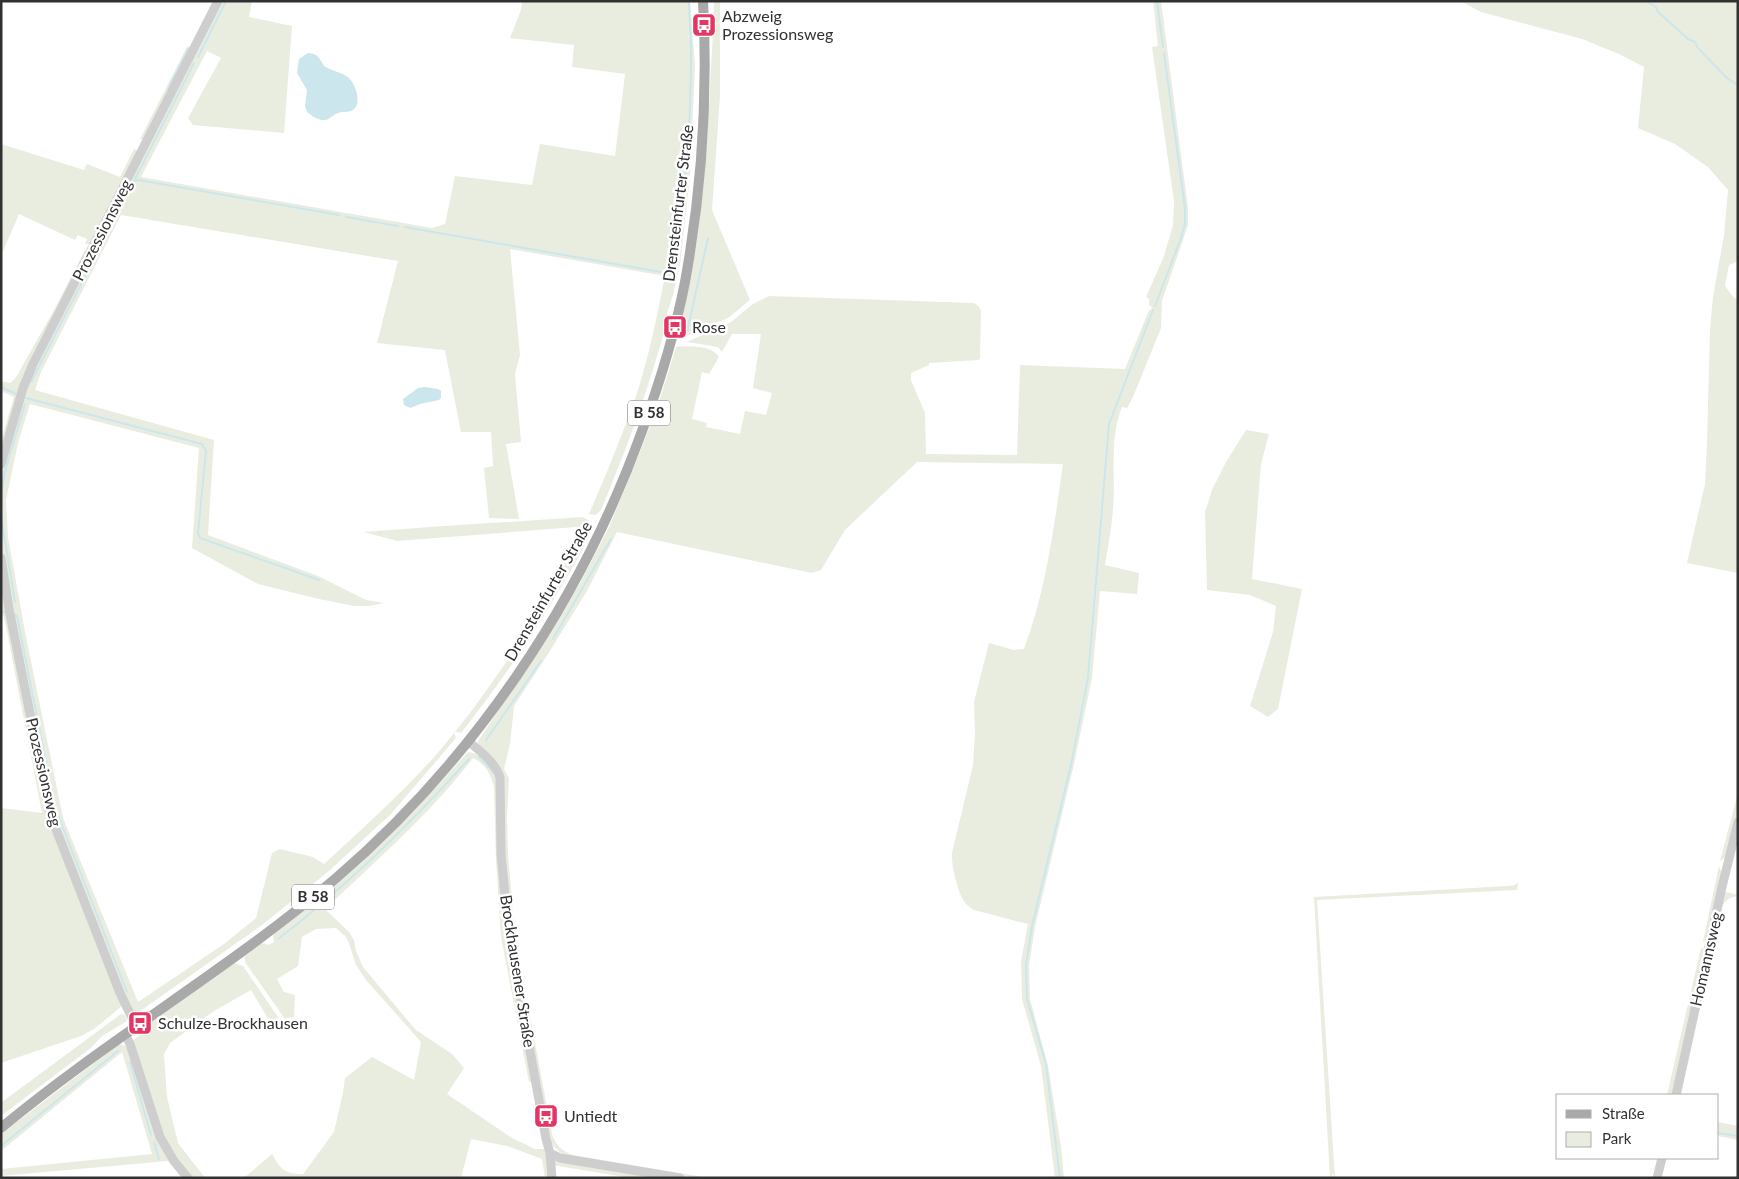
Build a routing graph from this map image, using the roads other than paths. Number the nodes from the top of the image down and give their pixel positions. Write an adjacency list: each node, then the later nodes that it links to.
1 (218, 1): 3 (street, Prozessionsweg)
2 (703, 1): 5 (main road, Drensteinfurter Straße / B 58)
3 (1, 464)
4 (1, 558): 7 (street, Prozessionsweg)
5 (468, 741): 7 (main road, Drensteinfurter Straße / B 58); 11 (street, Brockhausener Straße)
6 (1738, 822): 9 (street, Homannsweg)
7 (136, 1026): 8 (main road, Drensteinfurter Straße / B 58)
8 (125, 1034): 10 (main road, Drensteinfurter Straße / B 58); 13 (street)
9 (1676, 1094)
10 (1, 1128)
11 (550, 1153): 14 (street, Brockhausener Straße); 15 (street)
12 (1662, 1159): 16 (street)
13 (188, 1178)
14 (552, 1178)
15 (680, 1178)
16 (1657, 1178)

